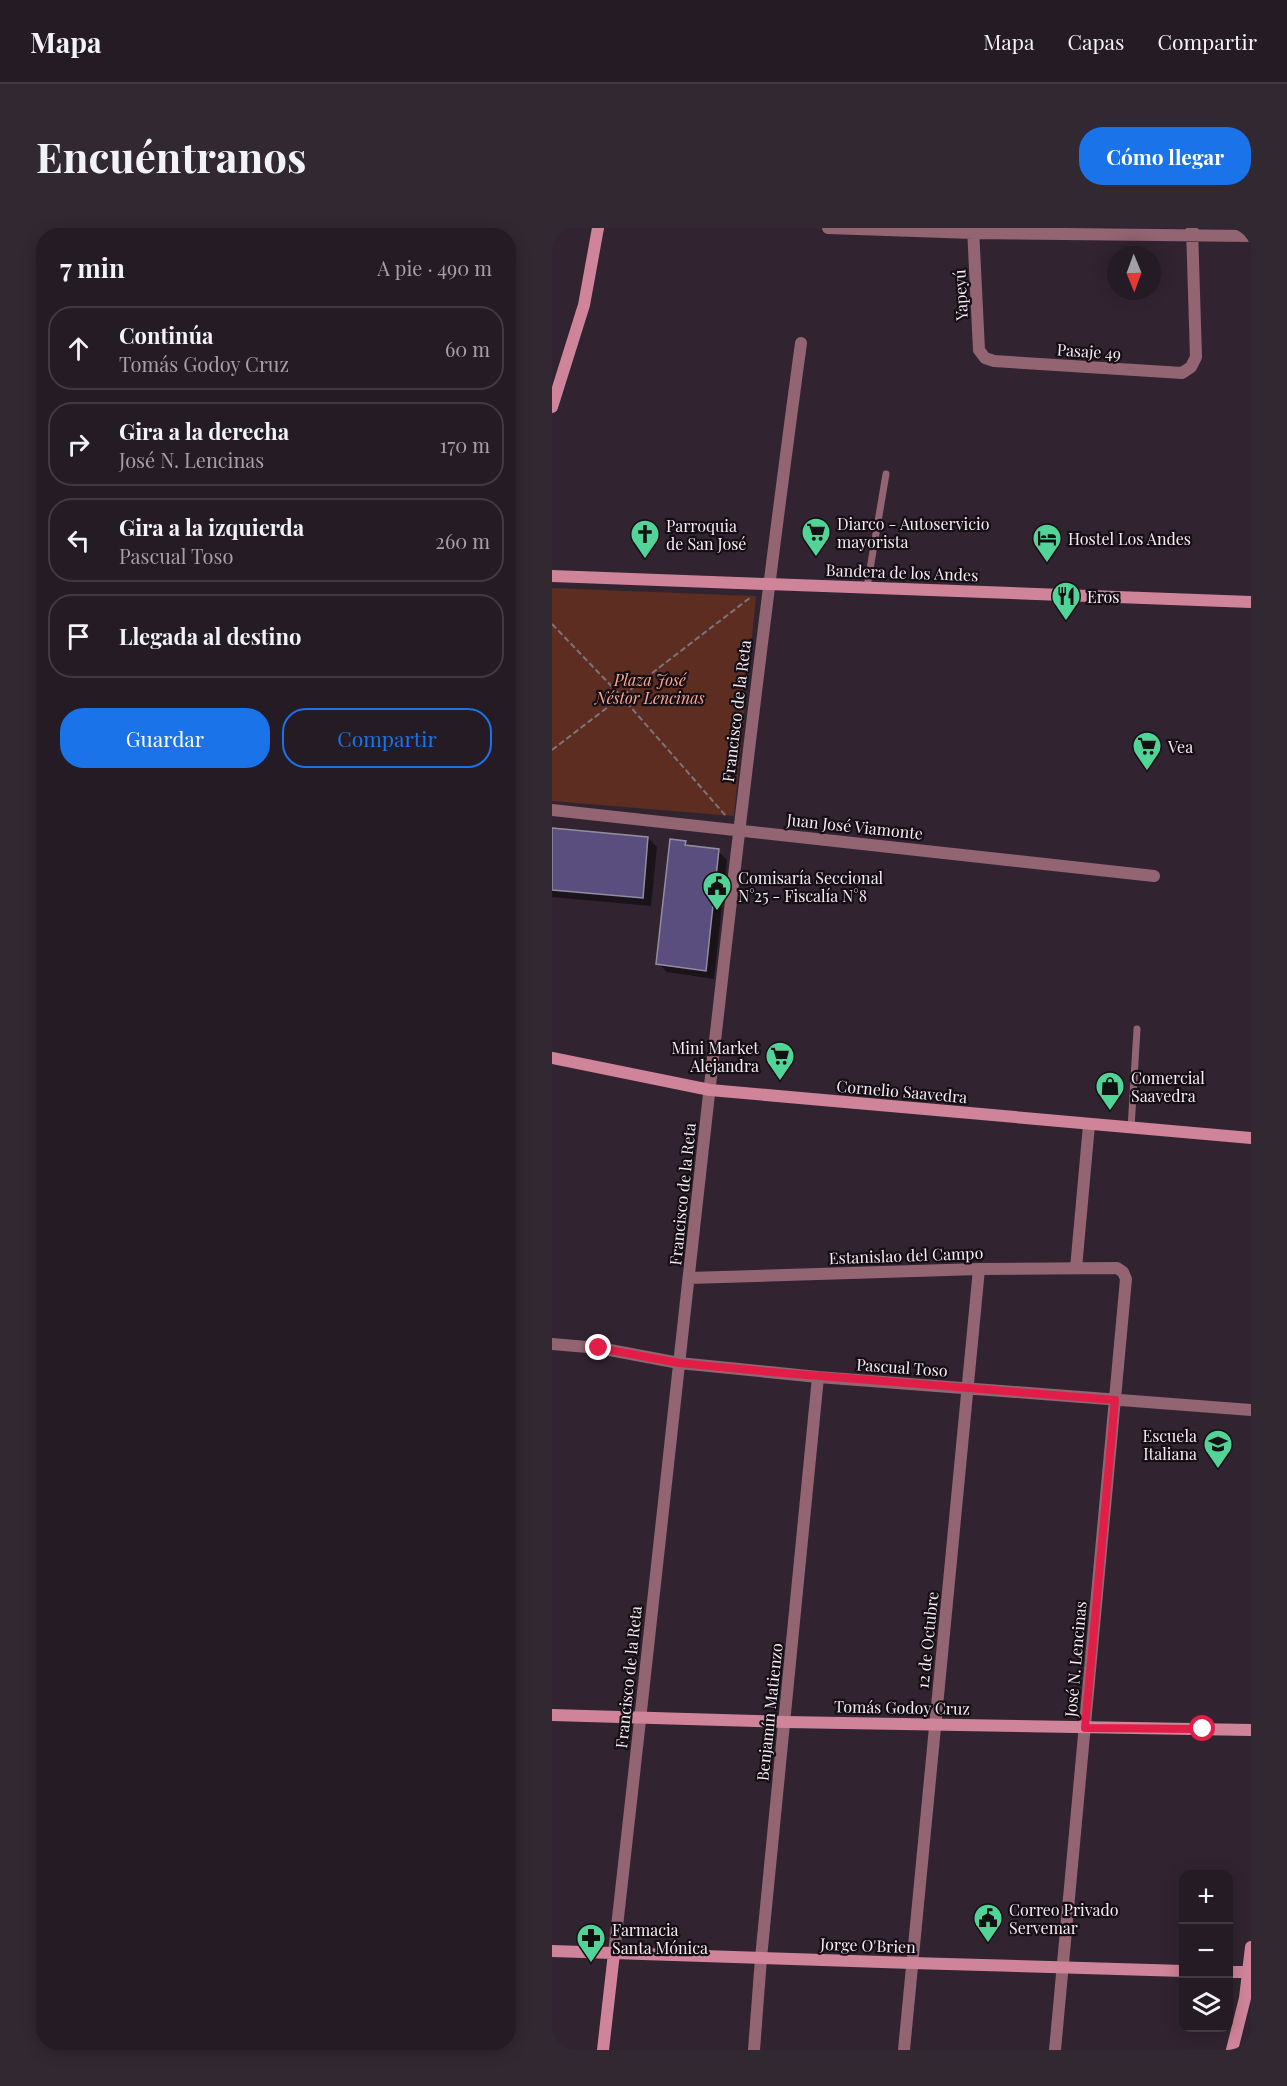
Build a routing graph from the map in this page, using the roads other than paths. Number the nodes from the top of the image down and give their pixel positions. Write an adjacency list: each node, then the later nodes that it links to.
1 (598, 228): 8 (street)
2 (828, 228): 3 (street)
3 (973, 230): 4 (street); 7 (street, Yapeyú)
4 (1192, 232): 5 (street); 7 (street, Pasaje 49)
5 (1251, 236)
6 (801, 343): 11 (street, Francisco de la Reta)
7 (985, 358)
8 (552, 408)
9 (886, 474): 12 (lane)
10 (552, 576): 11 (street, Bandera de los Andes)
11 (768, 585): 12 (street, Bandera de los Andes); 15 (street, Francisco de la Reta)
12 (867, 587): 13 (street, Bandera de los Andes)
13 (1251, 602)
14 (552, 810): 15 (street, Juan José Viamonte)
15 (738, 830): 16 (street, Juan José Viamonte); 19 (street, Francisco de la Reta)
16 (1154, 876)
17 (1137, 1029): 21 (lane)
18 (552, 1058): 19 (street, Cornelio Saavedra)
19 (710, 1090): 20 (street, Cornelio Saavedra); 26 (street, Francisco de la Reta)
20 (1089, 1125): 21 (street, Cornelio Saavedra); 23 (street)
21 (1131, 1128): 22 (street, Cornelio Saavedra)
22 (1251, 1138)
23 (1076, 1268): 24 (street, Estanislao del Campo); 25 (street, Estanislao del Campo)
24 (979, 1269): 26 (street, Estanislao del Campo); 30 (street, 12 de Octubre)
25 (1123, 1272): 31 (street, José N. Lencinas)
26 (689, 1278): 28 (street, Francisco de la Reta)
27 (552, 1344): 28 (street, Pascual Toso)
28 (679, 1363): 29 (street, Pascual Toso); 34 (street, Francisco de la Reta)
29 (818, 1377): 30 (street, Pascual Toso); 35 (street, Benjamín Matienzo)
30 (968, 1389): 31 (street, Pascual Toso); 36 (street, 12 de Octubre)
31 (1115, 1400): 32 (street, Pascual Toso); 37 (street, José N. Lencinas)
32 (1251, 1410)
33 (552, 1715): 34 (street, Tomás Godoy Cruz)
34 (640, 1718): 35 (street, Tomás Godoy Cruz); 41 (street, Francisco de la Reta)
35 (785, 1722): 36 (street, Tomás Godoy Cruz); 42 (street, Benjamín Matienzo)
36 (935, 1725): 37 (street, Tomás Godoy Cruz); 43 (street, 12 de Octubre)
37 (1085, 1728): 38 (street, Tomás Godoy Cruz); 44 (street, José N. Lencinas)
38 (1251, 1730)
39 (1251, 1947): 47 (street)
40 (552, 1951): 41 (street, Jorge O'Brien)
41 (614, 1953): 42 (street, Jorge O'Brien); 48 (street, Francisco de la Reta)
42 (761, 1958): 43 (street, Jorge O'Brien); 49 (street, Benjamín Matienzo)
43 (912, 1964): 44 (street, Jorge O'Brien); 50 (street, 12 de Octubre)
44 (1063, 1968): 45 (street, Jorge O'Brien); 51 (street, José N. Lencinas)
45 (1179, 1971)
46 (1233, 1972): 47 (street)
47 (1250, 1972): 52 (street)
48 (603, 2050)
49 (754, 2050)
50 (904, 2050)
51 (1055, 2050)
52 (1232, 2050)

